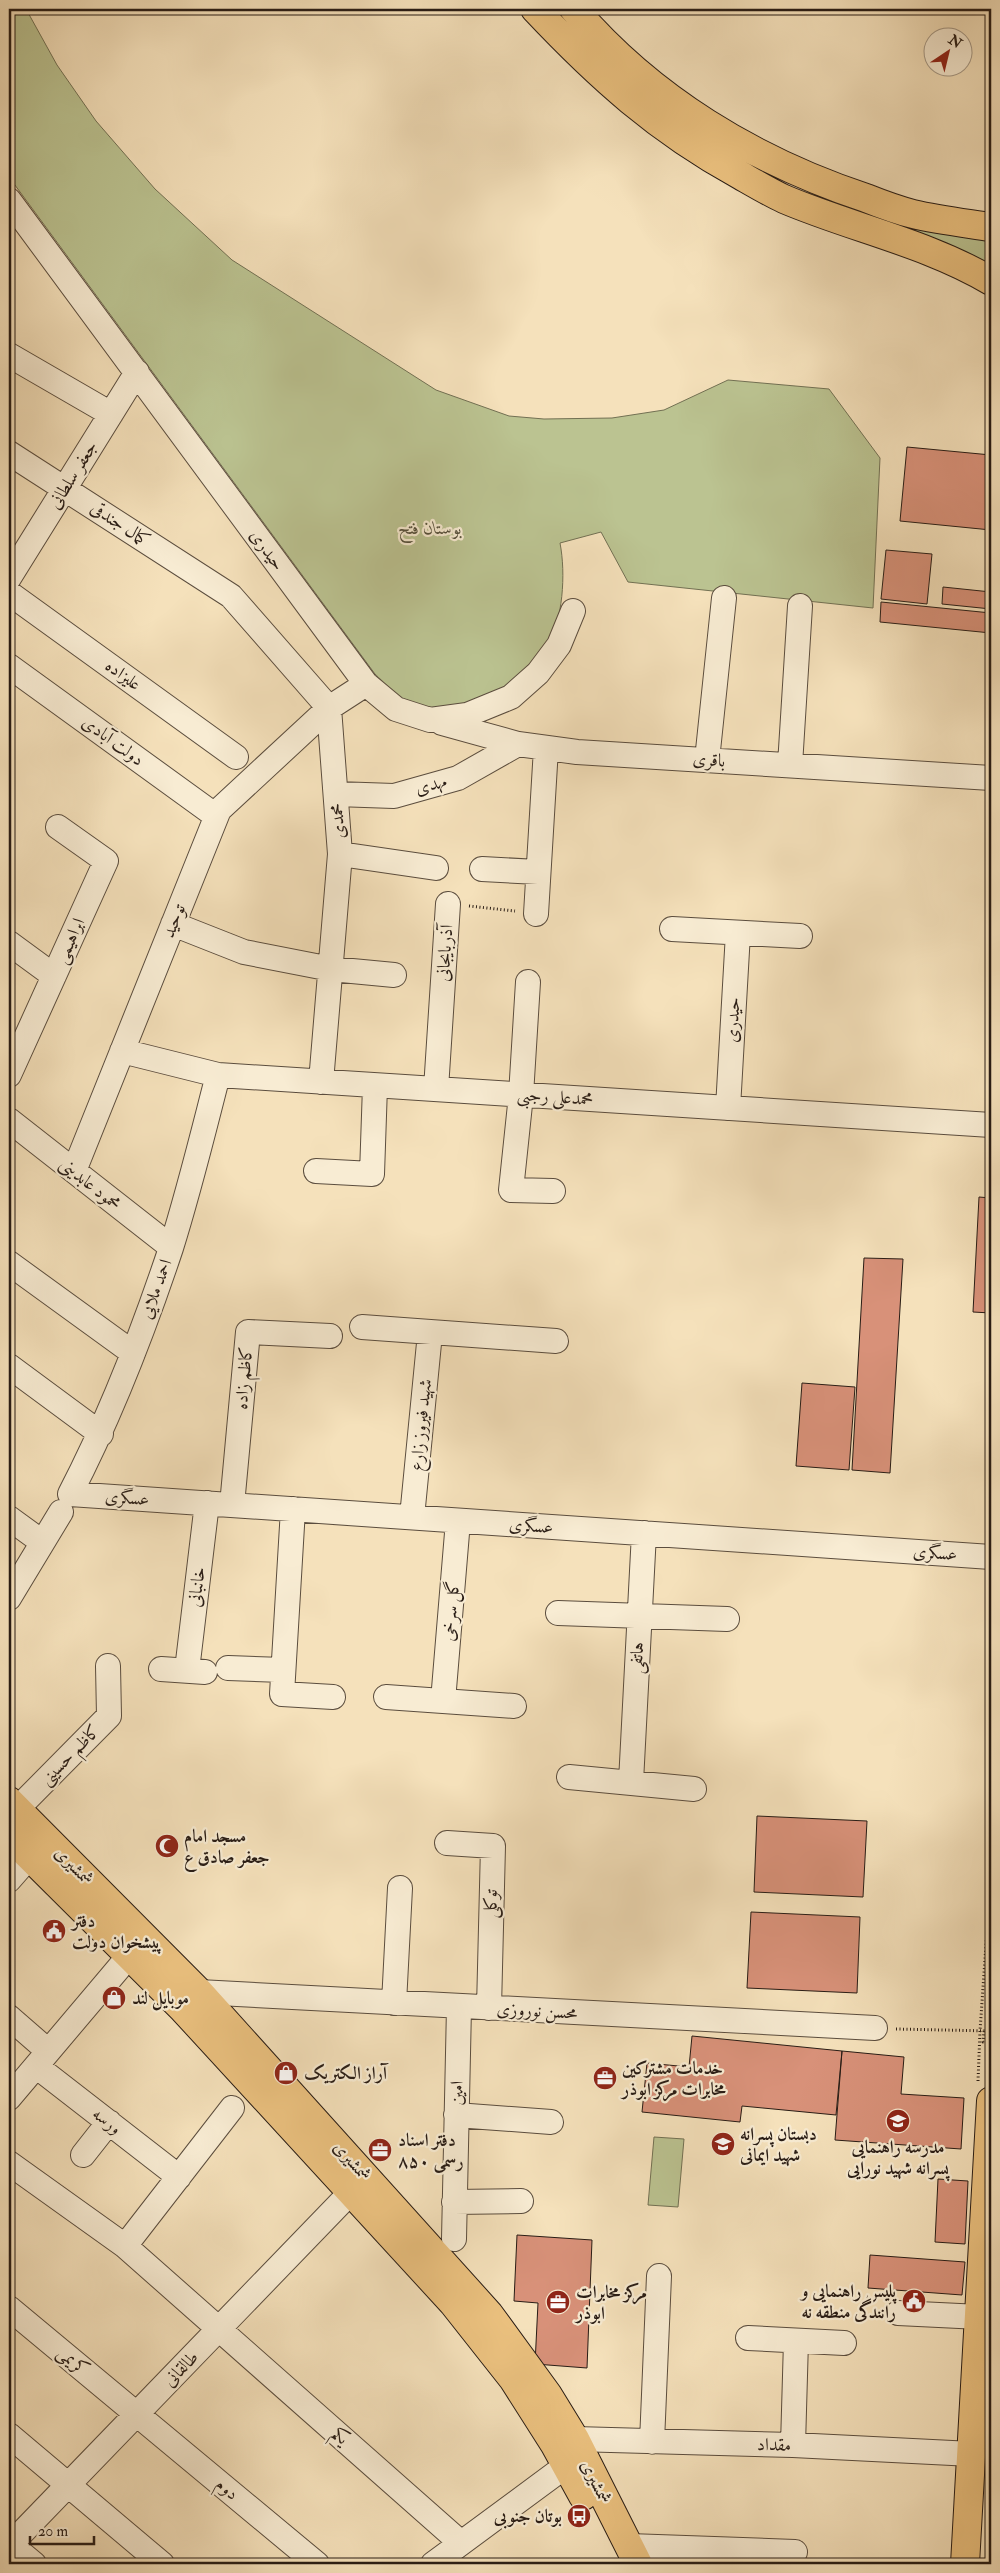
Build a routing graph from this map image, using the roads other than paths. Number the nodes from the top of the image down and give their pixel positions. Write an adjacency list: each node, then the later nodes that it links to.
1 (535, 9): 5 (main road)
2 (574, 9): 4 (main road)
3 (9, 200): 7 (street, حیدری)
4 (991, 227)
5 (991, 281)
6 (9, 355): 8 (street)
7 (138, 372): 8 (street, جعفر سلطانی); 17 (street, حیدری)
8 (111, 414): 10 (street, جعفر سلطانی)
9 (9, 453): 10 (street, کمال جندقی)
10 (66, 489): 11 (street, جعفر سلطانی); 18 (street, کمال جندقی)
11 (9, 578)
12 (9, 593): 22 (street, علیزاده)
13 (724, 598): 23 (street)
14 (800, 606): 24 (street)
15 (573, 611): 19 (street, حیدری)
16 (9, 666): 27 (street, دولت آبادی)
17 (366, 684): 18 (street, توحید); 19 (street, حیدری)
18 (329, 708): 26 (street, محمدی); 27 (street, توحید)
19 (430, 720): 20 (street, باقری)
20 (518, 744): 21 (street, باقری); 26 (street, مهدی)
21 (546, 748): 23 (street, باقری); 32 (street)
22 (236, 757)
23 (707, 760): 24 (street, باقری)
24 (790, 765): 25 (street, باقری)
25 (991, 778)
26 (336, 794): 29 (street, محمدی)
27 (216, 816): 35 (street, توحید)
28 (58, 827): 42 (street, ابراهیمی)
29 (340, 854): 30 (street); 40 (street, محمدی)
30 (436, 868)
31 (482, 869): 32 (street)
32 (538, 872): 34 (street)
33 (448, 904): 49 (street, آذربایجانی)
34 (536, 914)
35 (173, 924): 40 (street); 44 (street, توحید)
36 (672, 929): 37 (street)
37 (738, 933): 38 (street); 51 (street, حیدری)
38 (800, 936)
39 (9, 943): 42 (street)
40 (330, 969): 41 (street); 47 (street, محمدی)
41 (394, 975)
42 (54, 976): 45 (street, ابراهیمی)
43 (528, 982): 50 (street)
44 (122, 1051): 46 (street, محمدعلی رجبی); 54 (street, توحید)
45 (9, 1075)
46 (218, 1075): 47 (street, محمدعلی رجبی); 57 (street, احمد ملایی)
47 (321, 1082): 48 (street, محمدعلی رجبی)
48 (376, 1086): 49 (street, محمدعلی رجبی); 55 (street)
49 (436, 1089): 50 (street, محمدعلی رجبی)
50 (521, 1095): 51 (street, محمدعلی رجبی); 56 (street)
51 (728, 1108): 53 (street, محمدعلی رجبی)
52 (9, 1120): 54 (street, محمود عابدینی)
53 (991, 1125)
54 (74, 1171): 57 (street, محمود عابدینی)
55 (316, 1171)
56 (553, 1191)
57 (171, 1247): 63 (street, احمد ملایی)
58 (9, 1263): 63 (street)
59 (362, 1327): 60 (street)
60 (430, 1333): 62 (street); 70 (street, شهید فیروز زارع)
61 (330, 1336): 68 (street, کاظم زاده)
62 (556, 1341)
63 (133, 1354): 65 (street, احمد ملایی)
64 (9, 1366): 65 (street)
65 (101, 1434): 66 (street, احمد ملایی)
66 (66, 1503): 67 (street, عسگری); 74 (street, احمد ملایی)
67 (207, 1503): 68 (street, عسگری); 82 (street, خانبانی)
68 (232, 1505): 69 (street, عسگری)
69 (293, 1509): 70 (street, عسگری); 83 (street)
70 (412, 1517): 72 (street, عسگری)
71 (9, 1518): 74 (street)
72 (458, 1521): 73 (street, عسگری); 86 (street, گل سرخی)
73 (644, 1533): 75 (street, عسگری); 78 (street, هاتفی)
74 (42, 1542): 76 (street, احمد ملایی)
75 (991, 1557)
76 (9, 1598)
77 (558, 1613): 78 (street)
78 (640, 1615): 79 (street); 89 (street, هاتفی)
79 (727, 1619)
80 (108, 1666): 91 (street, کاظم حسینی)
81 (161, 1669): 82 (street)
82 (207, 1670): 83 (street)
83 (284, 1670): 84 (street)
84 (333, 1697)
85 (386, 1697): 86 (street)
86 (444, 1702): 87 (street)
87 (514, 1706)
88 (569, 1777): 89 (street)
89 (631, 1782): 90 (street)
90 (694, 1789)
91 (11, 1809): 94 (main road, شمشیری)
92 (9, 1836): 94 (main road, شمشیری)
93 (447, 1843): 101 (street, توکلی)
94 (38, 1847): 95 (street); 97 (main road, شمشیری)
95 (9, 1880)
96 (400, 1888): 99 (street)
97 (137, 1946): 98 (main road, شمشیری); 104 (street)
98 (191, 2000): 99 (street, محسن نوروزی); 114 (main road, شمشیری)
99 (394, 2003): 100 (street, محسن نوروزی)
100 (459, 2007): 101 (street, محسن نوروزی); 108 (street, امین)
101 (489, 2008): 103 (street, محسن نوروزی)
102 (9, 2017): 104 (street, ورسه)
103 (875, 2028)
104 (42, 2059): 105 (street); 109 (street, ورسه)
105 (12, 2087)
106 (991, 2101): 122 (main road)
107 (232, 2108): 113 (street)
108 (456, 2115): 110 (street); 116 (street, امین)
109 (108, 2122): 111 (street); 113 (street, ورسه)
110 (551, 2122)
111 (83, 2155)
112 (9, 2163): 118 (street, یکم)
113 (179, 2177): 118 (street)
114 (360, 2184): 123 (street, طالقانی); 131 (main road, شمشیری)
115 (521, 2201): 116 (street)
116 (454, 2202): 117 (street, امین)
117 (454, 2239)
118 (125, 2246): 123 (street, یکم)
119 (659, 2276): 129 (street)
120 (9, 2308): 127 (street, کریمی)
121 (898, 2313): 122 (street)
122 (980, 2317): 132 (main road)
123 (219, 2329): 127 (street, طالقانی); 134 (street, یکم)
124 (748, 2338): 125 (street)
125 (796, 2341): 126 (street); 130 (street)
126 (844, 2343)
127 (136, 2414): 133 (street, طالقانی); 140 (street, دوم)
128 (9, 2435): 133 (street)
129 (652, 2442): 130 (street, مقداد); 131 (street, مقداد)
130 (793, 2445): 132 (street, مقداد)
131 (570, 2451): 134 (street); 137 (main road, شمشیری)
132 (972, 2454): 142 (main road)
133 (68, 2485): 135 (street, طالقانی); 139 (street)
134 (461, 2543): 141 (street)
135 (9, 2544): 138 (street)
136 (795, 2552): 137 (street)
137 (624, 2557)
138 (34, 2564)
139 (162, 2564)
140 (317, 2564)
141 (433, 2564)
142 (965, 2564)

